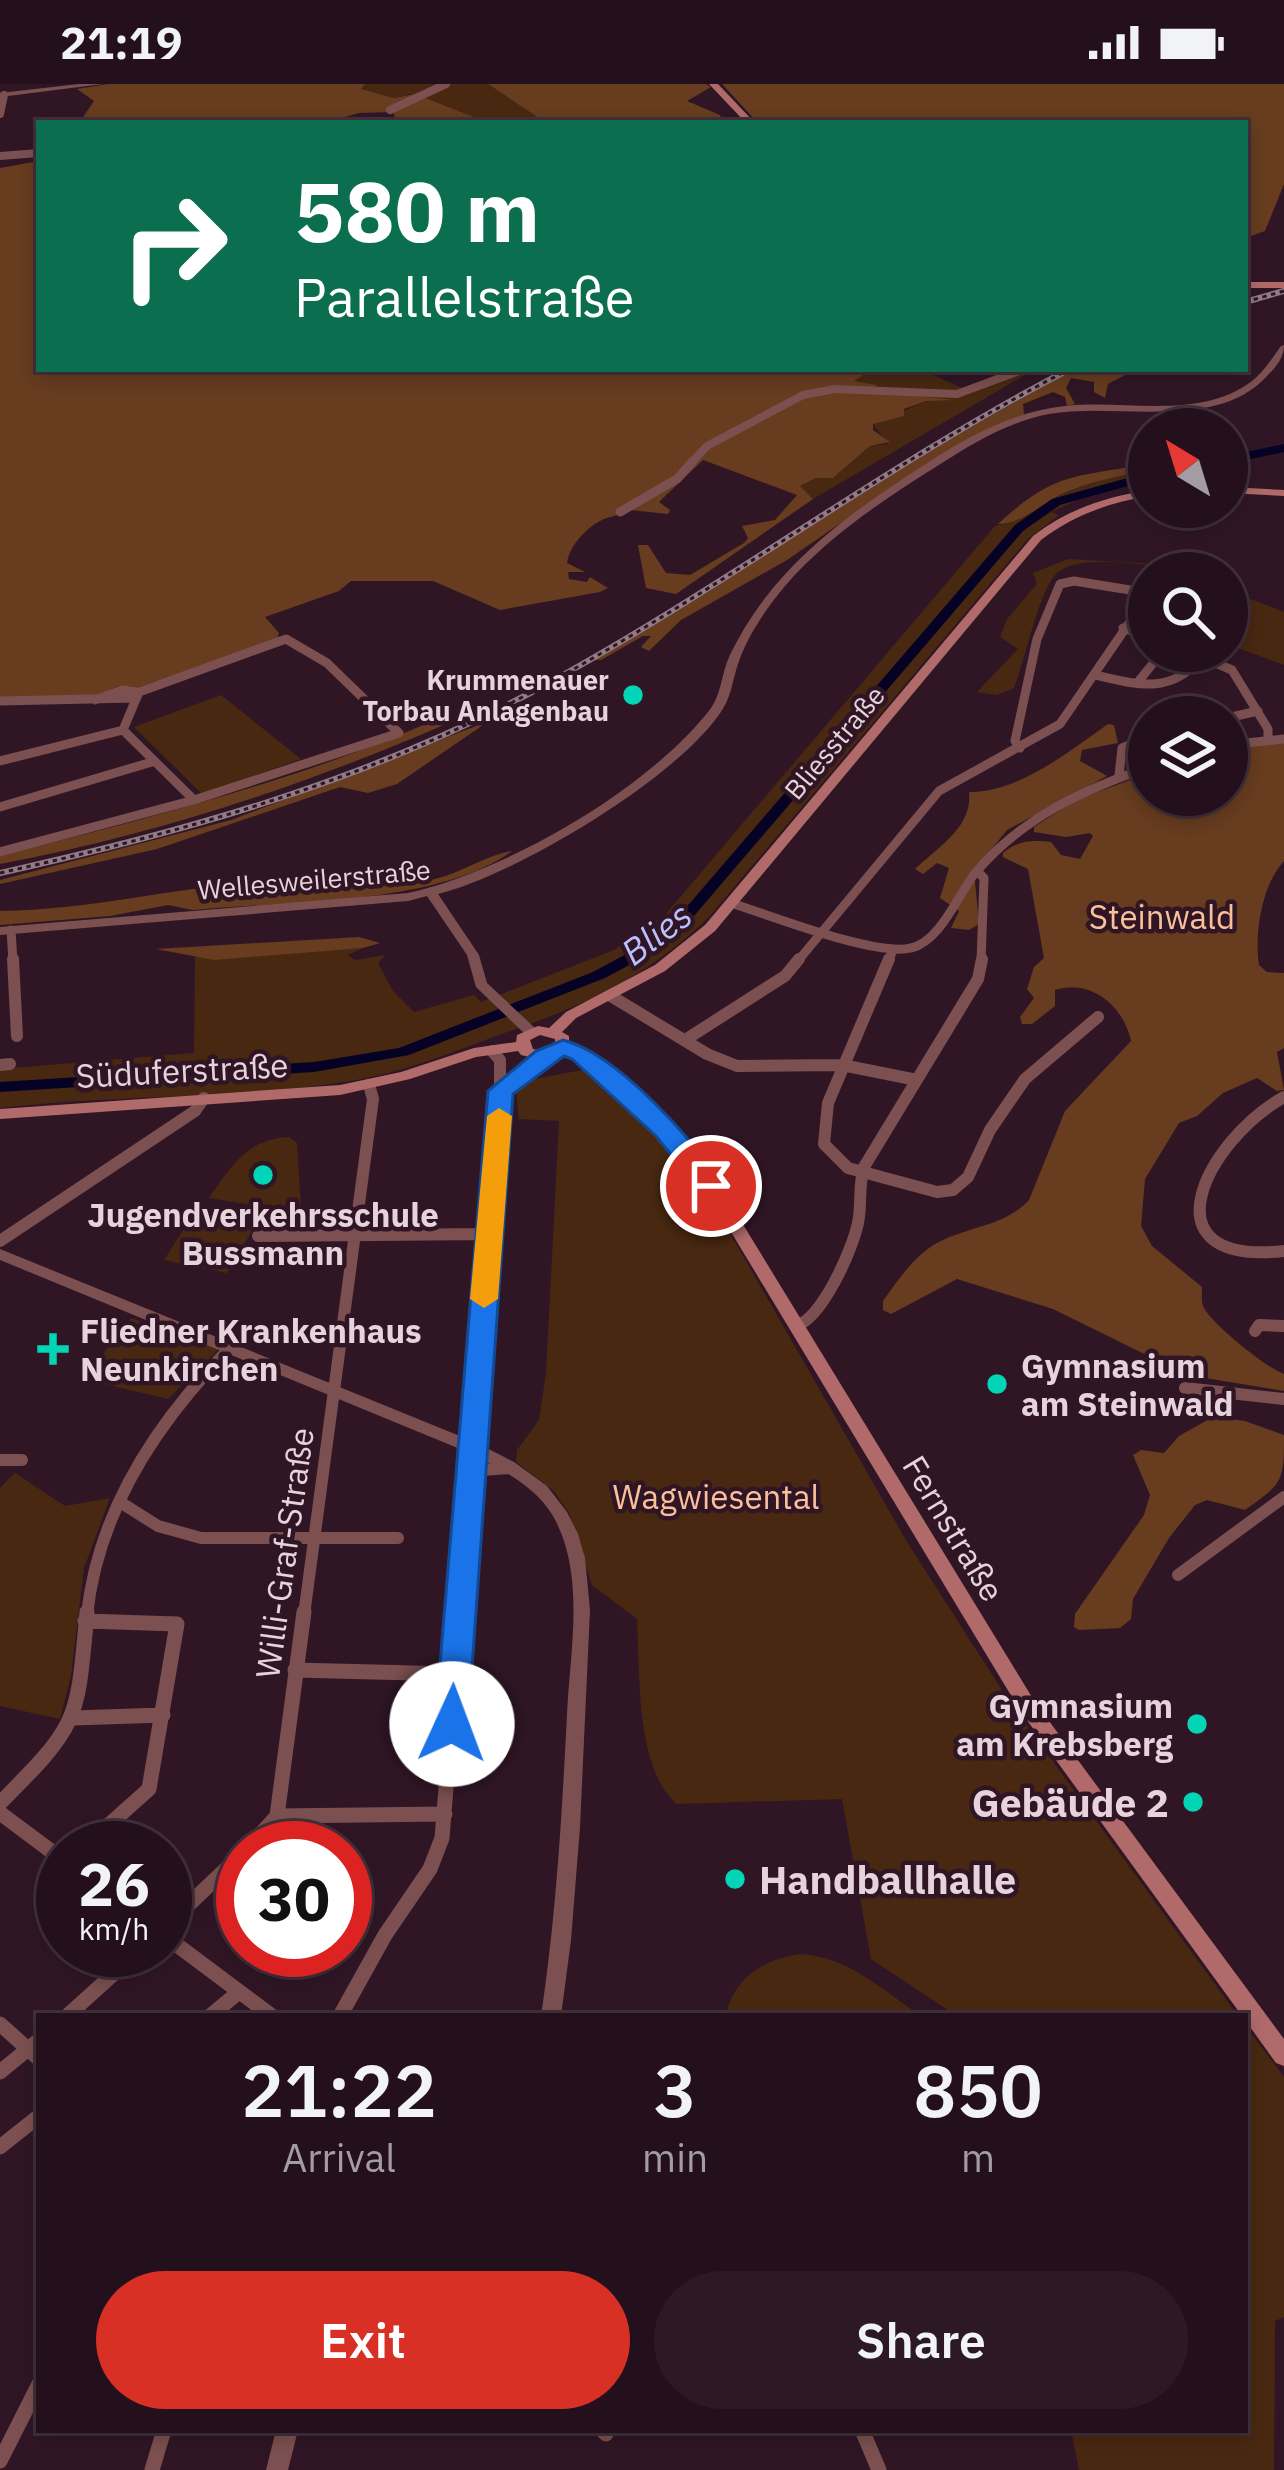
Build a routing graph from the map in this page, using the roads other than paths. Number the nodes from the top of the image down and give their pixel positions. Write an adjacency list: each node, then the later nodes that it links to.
1 (99, 84): 4 (street)
2 (446, 84): 5 (street)
3 (713, 84): 7 (main road)
4 (2, 95): 6 (street)
5 (390, 110)
6 (0, 114)
7 (748, 120)
8 (36, 153): 9 (street)
9 (0, 156)
10 (1248, 285): 11 (main road)
11 (1284, 285)
12 (1284, 349): 45 (street, Wellesweilerstraße)
13 (1017, 372): 17 (street)
14 (1248, 491): 15 (main road)
15 (1284, 493)
16 (1128, 498): 46 (main road, Bliesstraße)
17 (620, 512)
18 (1128, 590): 36 (street)
19 (1128, 621): 20 (street)
20 (1123, 628): 21 (street); 25 (street)
21 (1128, 630)
22 (1146, 672): 26 (street)
23 (1189, 672): 26 (street)
24 (1233, 672): 29 (street)
25 (1095, 675): 26 (street); 36 (street)
26 (1138, 682)
27 (137, 695): 28 (street); 31 (street); 41 (street)
28 (0, 701)
29 (1258, 711): 30 (street); 32 (street)
30 (1248, 713)
31 (123, 730): 37 (street); 38 (street)
32 (1268, 738): 33 (street); 34 (street)
33 (1284, 739)
34 (1248, 741)
35 (1128, 746): 40 (street)
36 (1020, 748): 48 (street)
37 (0, 761)
38 (152, 762): 41 (street); 42 (street)
39 (1128, 773): 40 (street)
40 (1119, 776): 44 (street)
41 (194, 800): 43 (street)
42 (0, 807)
43 (0, 852)
44 (977, 871): 49 (street); 58 (street)
45 (433, 894): 47 (street, Wellesweilerstraße); 52 (street)
46 (731, 903): 48 (street); 50 (main road, Bliesstraße)
47 (6, 931): 53 (street)
48 (824, 931): 49 (street); 54 (street)
49 (893, 950): 57 (street)
50 (611, 997): 54 (street); 55 (main road, Bliesstraße)
51 (1098, 1017): 64 (street)
52 (524, 1034): 55 (main road); 55 (main road, Fernstraße); 56 (main road)
53 (16, 1036)
54 (685, 1040): 57 (street)
55 (554, 1045): 60 (street); 71 (main road, Fernstraße)
56 (492, 1051): 59 (main road); 60 (street)
57 (842, 1065): 58 (street); 64 (street)
58 (917, 1080): 64 (street)
59 (369, 1085): 62 (main road, Süduferstraße); 65 (street, Willi-Graf-Straße)
60 (500, 1091): 66 (street)
61 (1284, 1097): 69 (street)
62 (204, 1098): 63 (main road, Süduferstraße); 68 (street)
63 (0, 1114)
64 (862, 1172): 71 (street)
65 (352, 1234): 66 (street); 67 (street); 76 (street, Willi-Graf-Straße)
66 (490, 1234): 78 (street)
67 (258, 1237)
68 (0, 1240)
69 (1284, 1251)
70 (0, 1254): 74 (street)
71 (796, 1326): 112 (main road, Fernstraße)
72 (1284, 1326): 73 (street)
73 (1255, 1331)
74 (230, 1349): 76 (street); 84 (street)
75 (1185, 1388): 77 (street)
76 (332, 1393): 78 (street); 86 (street, Willi-Graf-Straße)
77 (1284, 1399)
78 (471, 1447): 81 (street); 82 (street)
79 (0, 1460): 80 (street)
80 (22, 1460)
81 (510, 1468): 82 (street); 109 (street)
82 (469, 1478): 90 (street)
83 (1284, 1497): 87 (street)
84 (120, 1502): 86 (street); 88 (street)
85 (398, 1538): 86 (street)
86 (315, 1539): 89 (street, Willi-Graf-Straße)
87 (1178, 1575)
88 (86, 1621): 91 (street); 92 (street)
89 (295, 1670): 90 (street); 96 (street, Willi-Graf-Straße)
90 (453, 1674): 95 (street)
91 (164, 1715): 92 (street); 97 (street)
92 (73, 1718): 93 (street)
93 (0, 1802)
94 (0, 1813): 99 (street)
95 (445, 1814): 96 (street); 108 (street)
96 (278, 1816): 98 (street)
97 (112, 1821)
98 (273, 1821)
99 (36, 1840)
100 (216, 1879): 101 (street)
101 (192, 1904)
102 (192, 1953): 104 (street)
103 (110, 1977): 105 (street)
104 (239, 1992): 106 (street); 107 (street)
105 (70, 2013)
106 (213, 2013)
107 (268, 2013)
108 (342, 2013)
109 (551, 2013)
110 (0, 2024): 111 (street)
111 (36, 2049): 113 (street)
112 (1284, 2056)
113 (0, 2072)
114 (36, 2118): 115 (street)
115 (4, 2144)
116 (36, 2390): 120 (street)
117 (163, 2433): 121 (street)
118 (286, 2433): 122 (street)
119 (863, 2433): 123 (street)
120 (0, 2461)
121 (152, 2470)
122 (277, 2470)
123 (879, 2470)

